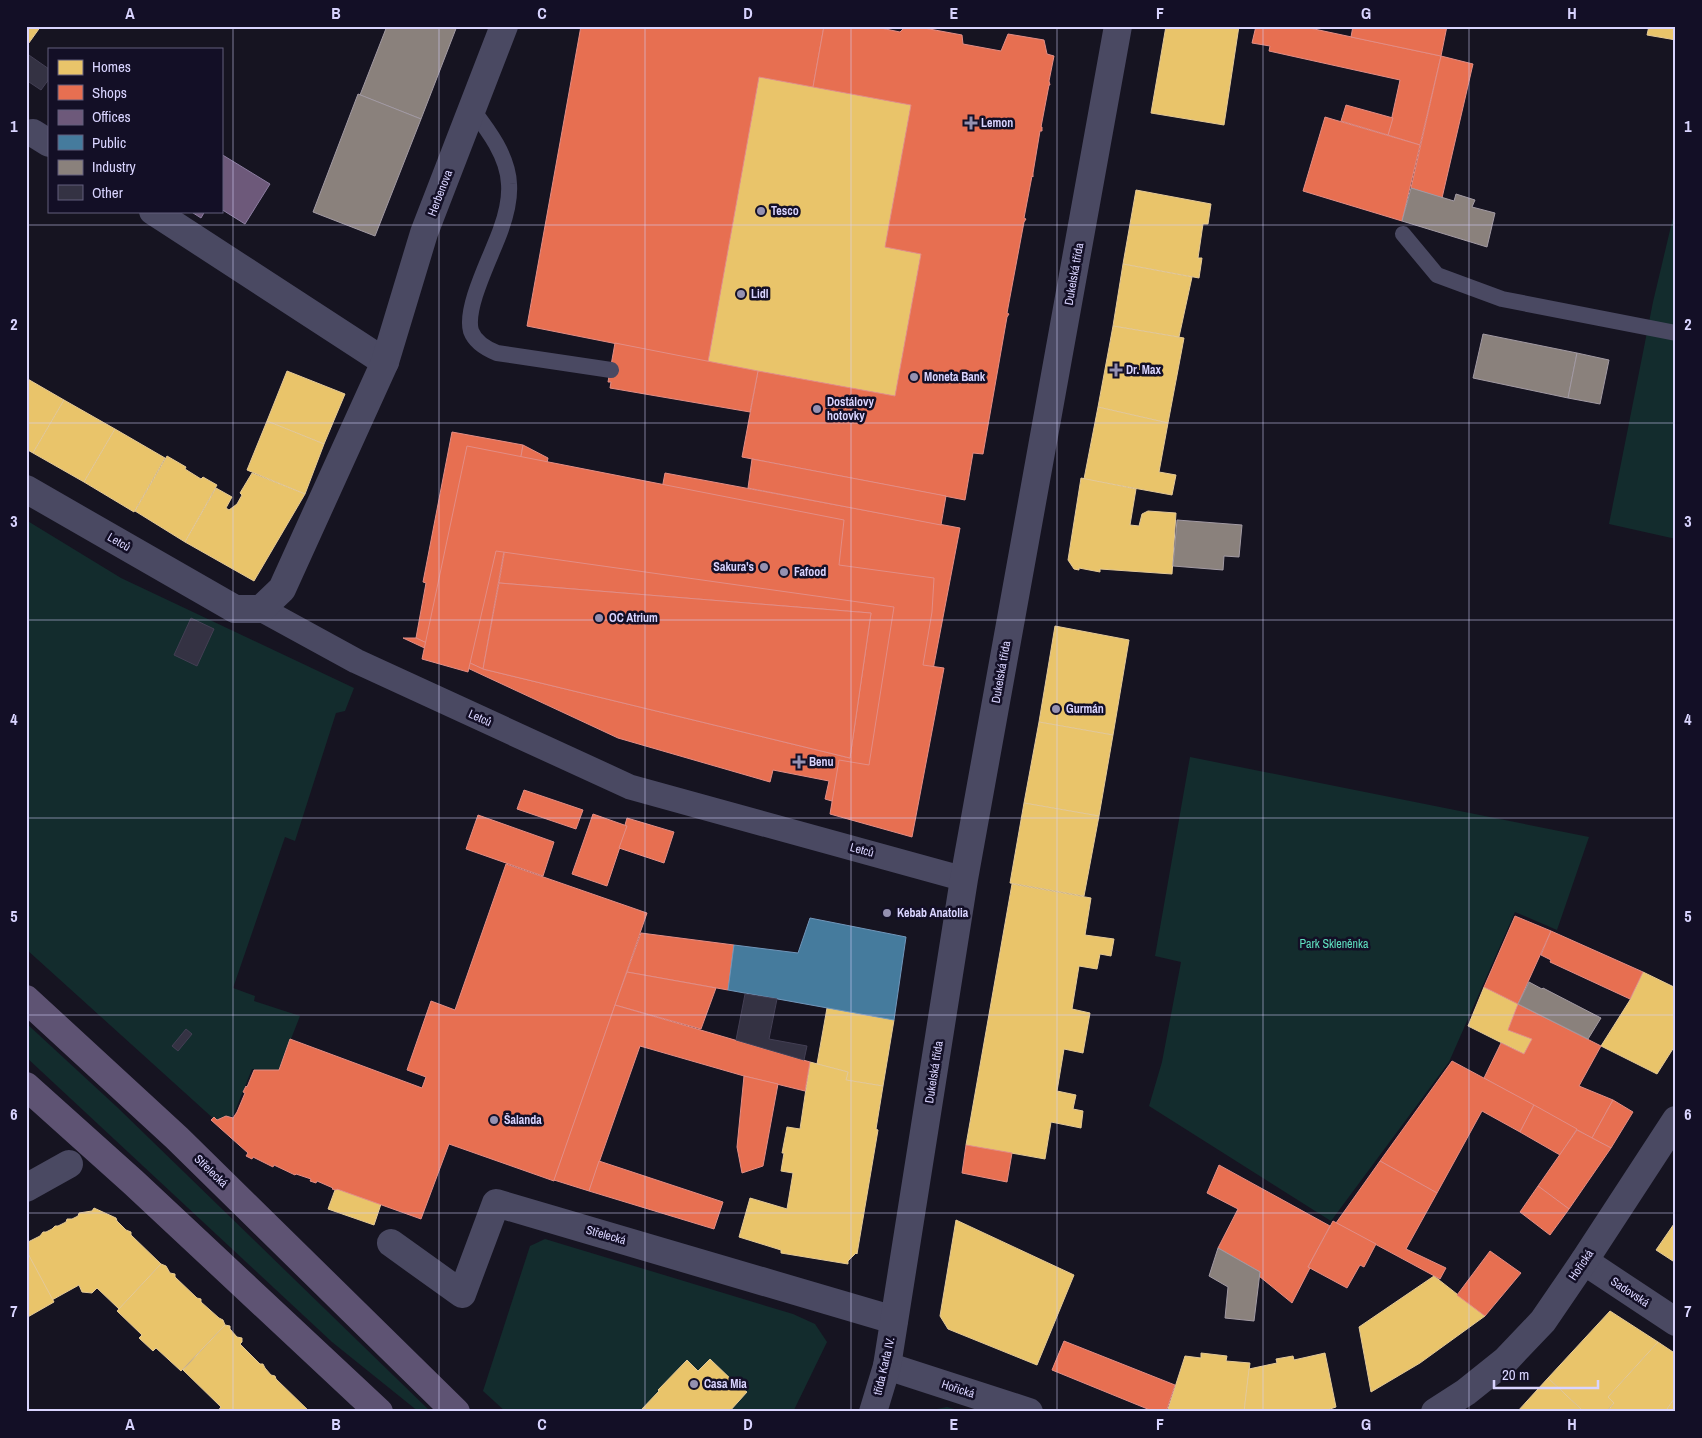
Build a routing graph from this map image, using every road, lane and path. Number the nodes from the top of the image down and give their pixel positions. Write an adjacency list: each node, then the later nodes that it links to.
1 (504, 26): 3 (street, Herbenova)
2 (1118, 26): 11 (street, Dukelská třída)
3 (472, 109): 7 (street, Herbenova); 8 (lane)
4 (156, 212): 7 (street)
5 (1403, 234): 6 (lane)
6 (1676, 333)
7 (385, 362): 10 (street, Herbenova)
8 (611, 370)
9 (26, 489): 10 (street, Letců)
10 (261, 609): 11 (street, Letců)
11 (964, 879): 19 (street, Dukelská třída)
12 (26, 999): 24 (main road, Střelecká)
13 (26, 1086): 23 (main road)
14 (1676, 1120): 18 (street, Hořická)
15 (69, 1164): 16 (street)
16 (26, 1188)
17 (391, 1243): 19 (street, Střelecká)
18 (1584, 1261): 20 (street, Sadovská); 22 (street, Hořická)
19 (894, 1320): 21 (street, třída Karla IV.)
20 (1676, 1322)
21 (887, 1366): 25 (street, třída Karla IV.); 26 (street, Hořická)
22 (1465, 1402): 27 (street, Hořická)
23 (379, 1412)
24 (456, 1412)
25 (872, 1412)
26 (1029, 1412)
27 (1435, 1412)

